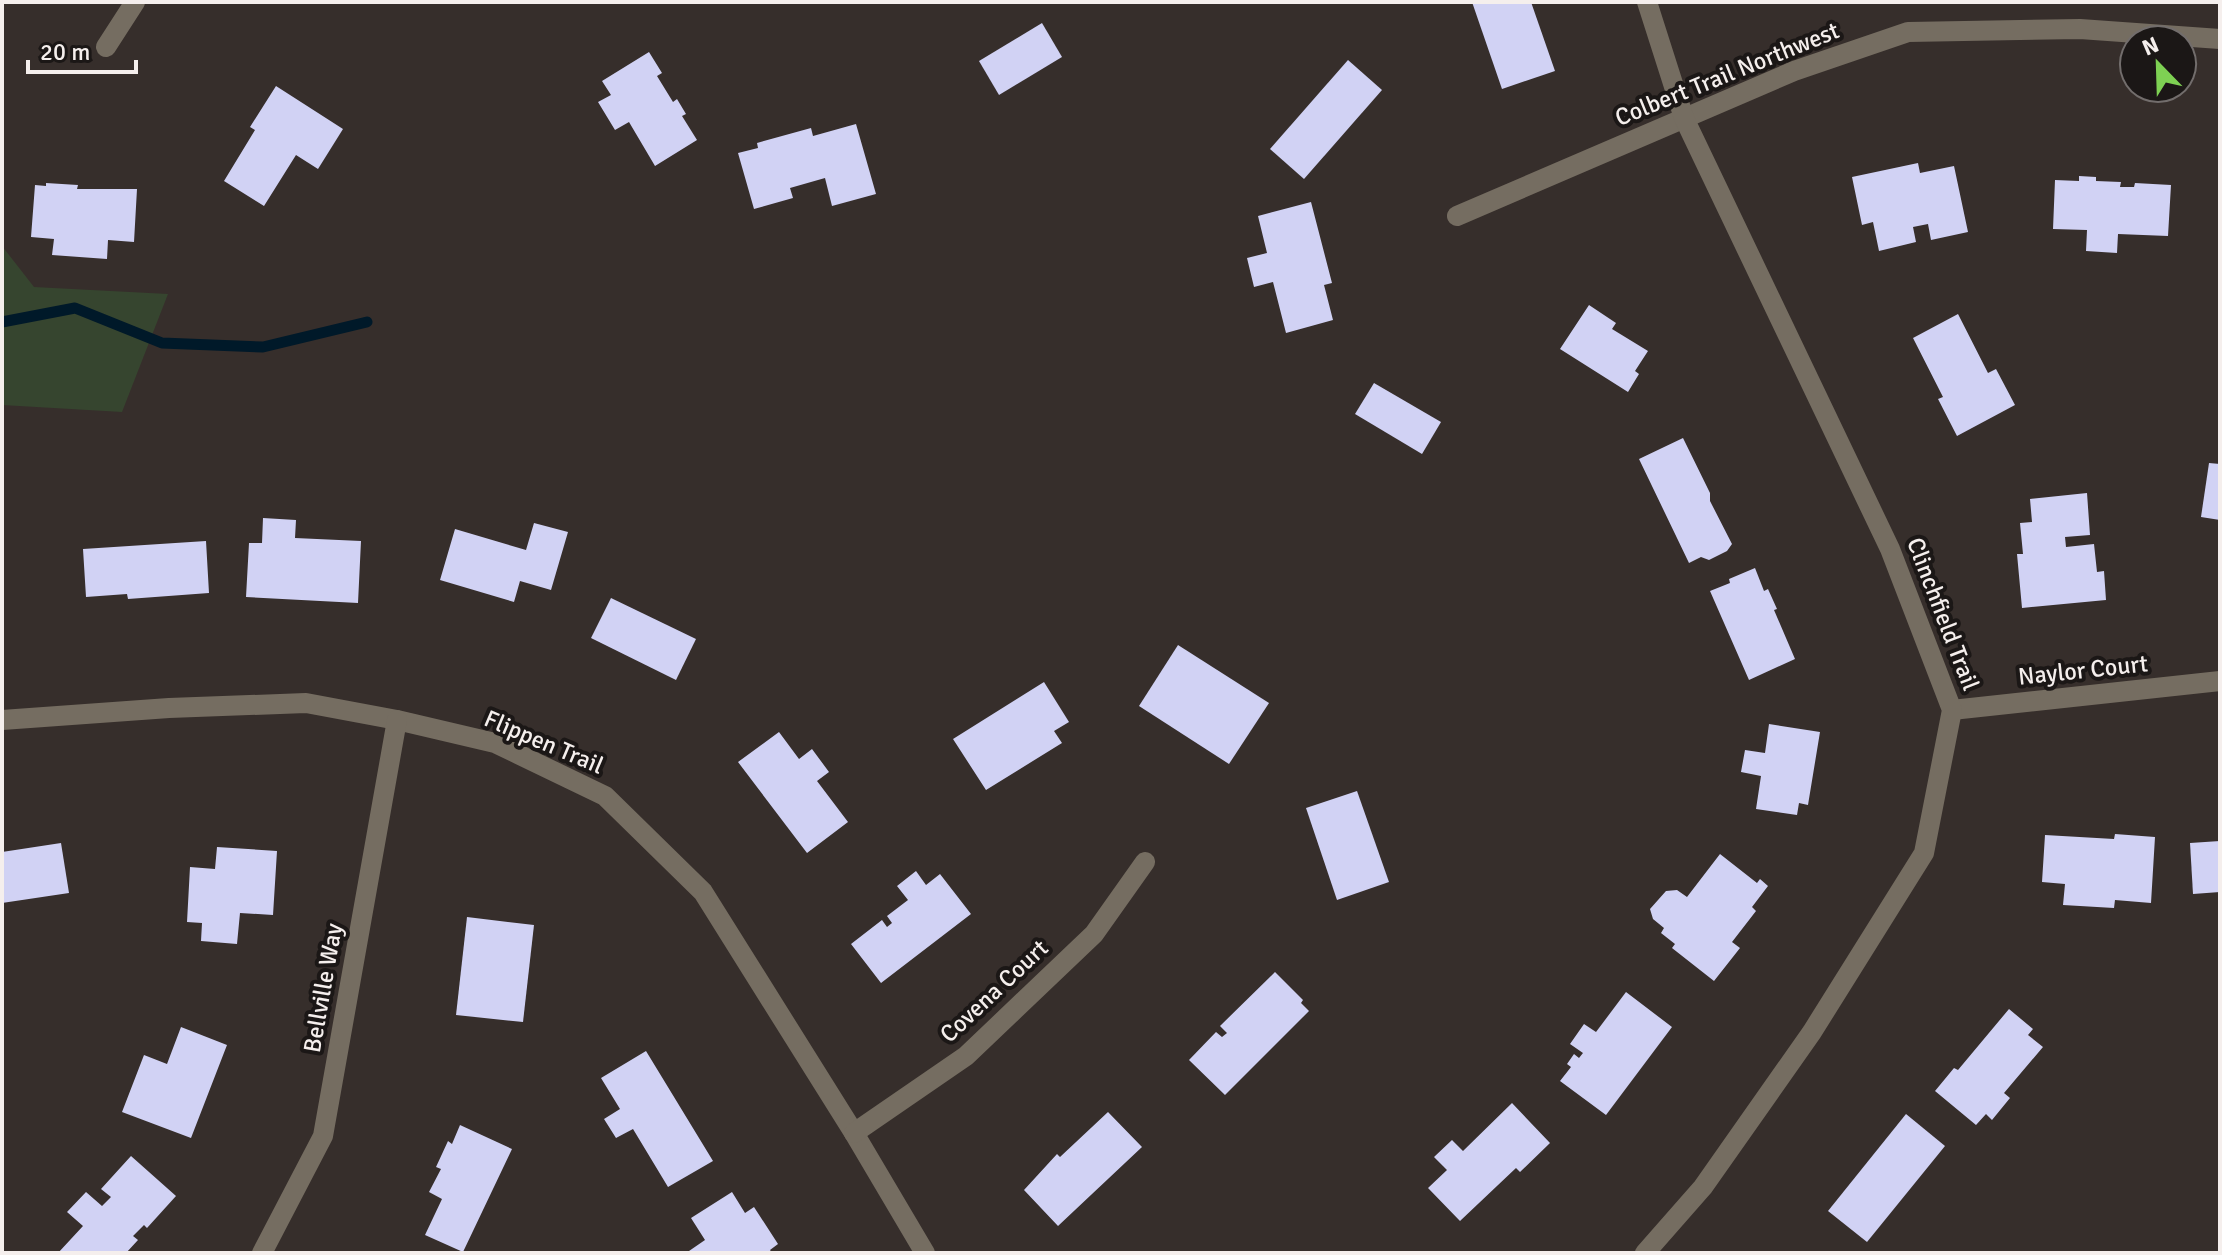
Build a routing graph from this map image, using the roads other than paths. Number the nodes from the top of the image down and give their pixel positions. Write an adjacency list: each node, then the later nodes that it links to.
1 (135, 2): 4 (street)
2 (1647, 2): 5 (street, Clinchfield Trail)
3 (2220, 39): 5 (street, Colbert Trail Northwest)
4 (106, 47)
5 (1684, 118): 6 (street, Colbert Trail Northwest); 8 (street, Clinchfield Trail)
6 (1457, 216)
7 (2220, 681): 8 (street, Naylor Court)
8 (1952, 710): 15 (street, Clinchfield Trail)
9 (2, 720): 10 (street, Flippen Trail)
10 (397, 720): 12 (street, Flippen Trail); 13 (street, Bellville Way)
11 (1145, 862): 12 (street, Covena Court)
12 (854, 1133): 14 (street, Flippen Trail)
13 (262, 1253)
14 (925, 1253)
15 (1645, 1253)

